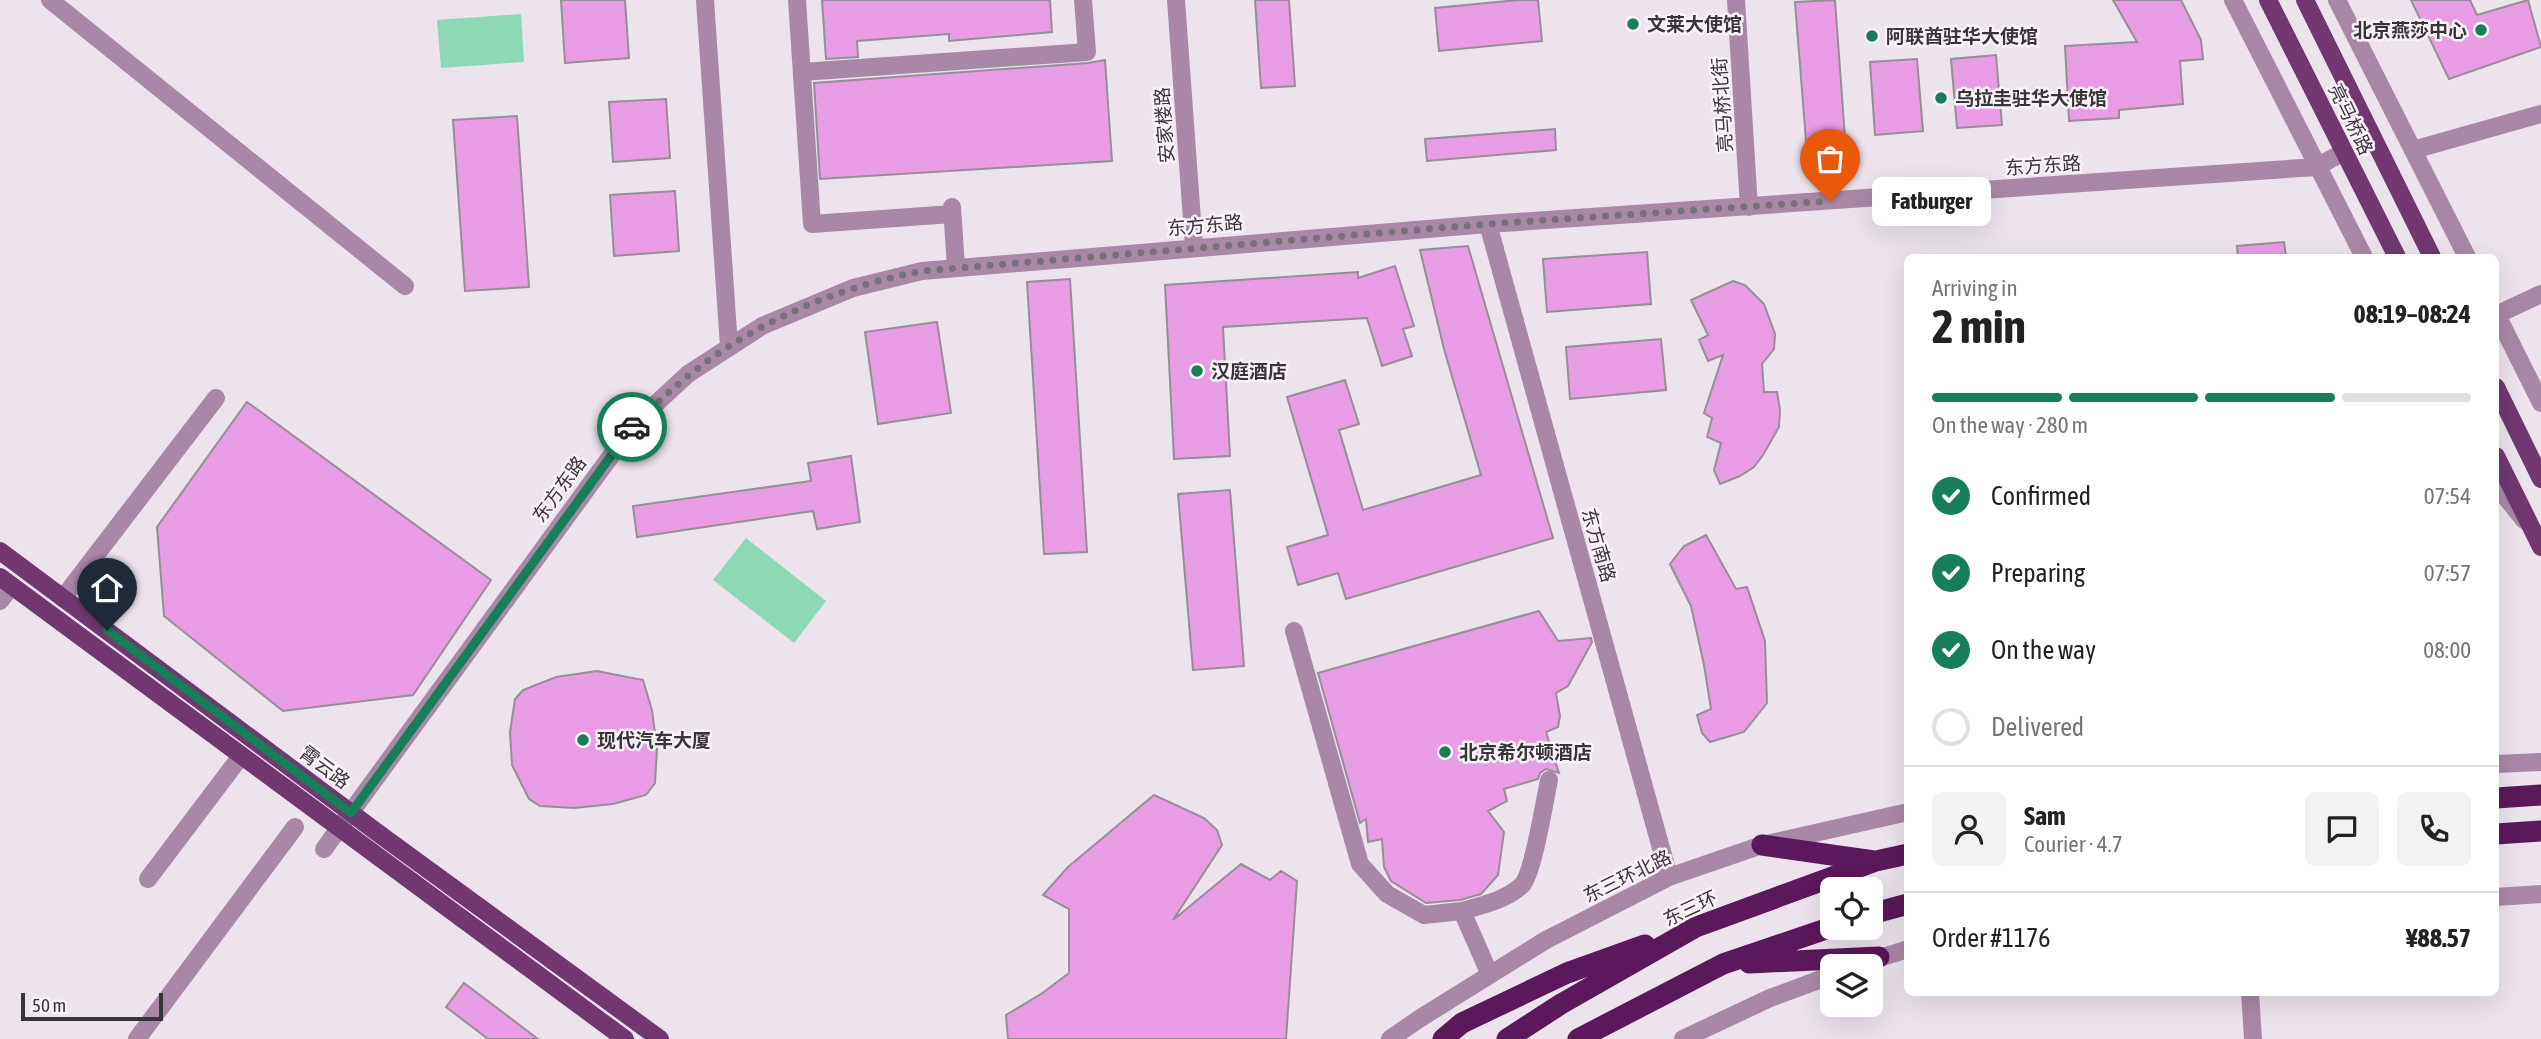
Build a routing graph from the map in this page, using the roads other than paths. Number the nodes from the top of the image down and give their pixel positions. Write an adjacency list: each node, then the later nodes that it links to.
1 (50, 0): 24 (street)
2 (705, 0): 28 (street)
3 (797, 0): 11 (street)
4 (1083, 0): 11 (street)
5 (1176, 0): 18 (street, 安家楼路)
6 (1736, 0): 16 (street, 亮马桥北街)
7 (2233, 0): 15 (street)
8 (2268, 0): 14 (main road, 亮马桥路)
9 (2305, 0): 21 (main road, 亮马桥路)
10 (2337, 0): 13 (street)
11 (802, 72): 23 (street)
12 (2541, 114): 13 (street)
13 (2413, 150): 22 (street)
14 (2344, 152): 15 (street, 东方东路); 20 (main road, 亮马桥路)
15 (2316, 167): 16 (street, 东方东路); 19 (street)
16 (1749, 207): 17 (street, 东方东路)
17 (1488, 224): 18 (street, 东方东路); 57 (street, 东方南路)
18 (1194, 247): 23 (street, 东方东路)
19 (2362, 254)
20 (2395, 254)
21 (2431, 254)
22 (2465, 254)
23 (956, 267): 28 (street, 东方东路)
24 (405, 286)
25 (2541, 294): 26 (street)
26 (2499, 313)
27 (2499, 320): 31 (street)
28 (729, 346): 47 (street, 东方东路)
29 (2499, 393): 33 (main road)
30 (216, 398): 38 (street)
31 (2541, 403)
32 (2499, 462): 35 (main road)
33 (2541, 479)
34 (2499, 489): 35 (street)
35 (2538, 541)
36 (0, 551): 38 (main road, 霄云路)
37 (6, 582): 39 (street); 41 (main road)
38 (63, 597): 47 (main road, 霄云路)
39 (0, 601)
40 (1294, 631): 62 (street)
41 (241, 755): 50 (main road); 58 (street)
42 (2541, 762): 43 (street)
43 (2499, 764)
44 (1549, 780): 62 (street)
45 (2541, 795): 46 (highway)
46 (2499, 798)
47 (351, 813): 50 (street, 东方东路); 75 (main road, 霄云路)
48 (1904, 813): 53 (street, 东三环北路)
49 (295, 828): 73 (street)
50 (340, 830): 54 (street, 东方东路); 74 (main road)
51 (2541, 831): 52 (highway)
52 (2499, 835)
53 (1762, 845): 56 (highway); 57 (street, 东三环北路)
54 (324, 849)
55 (1904, 855): 56 (highway, 东三环)
56 (1876, 861): 64 (highway, 东三环)
57 (1669, 877): 70 (street, 东三环北路)
58 (148, 879)
59 (2541, 894): 60 (street)
60 (2499, 897)
61 (1904, 905): 63 (highway)
62 (1462, 911): 70 (street)
63 (1883, 911)
64 (1696, 927): 77 (highway); 78 (highway, 东三环)
65 (1820, 931): 69 (highway)
66 (1904, 950): 67 (street)
67 (1883, 956)
68 (1820, 960): 69 (highway)
69 (1723, 964): 79 (highway)
70 (1490, 975): 76 (street, 东三环北路)
71 (1820, 979): 80 (street)
72 (2250, 996): 81 (street)
73 (137, 1039)
74 (625, 1039)
75 (660, 1039)
76 (1390, 1039)
77 (1443, 1039)
78 (1507, 1039)
79 (1578, 1039)
80 (1683, 1039)
81 (2253, 1039)

